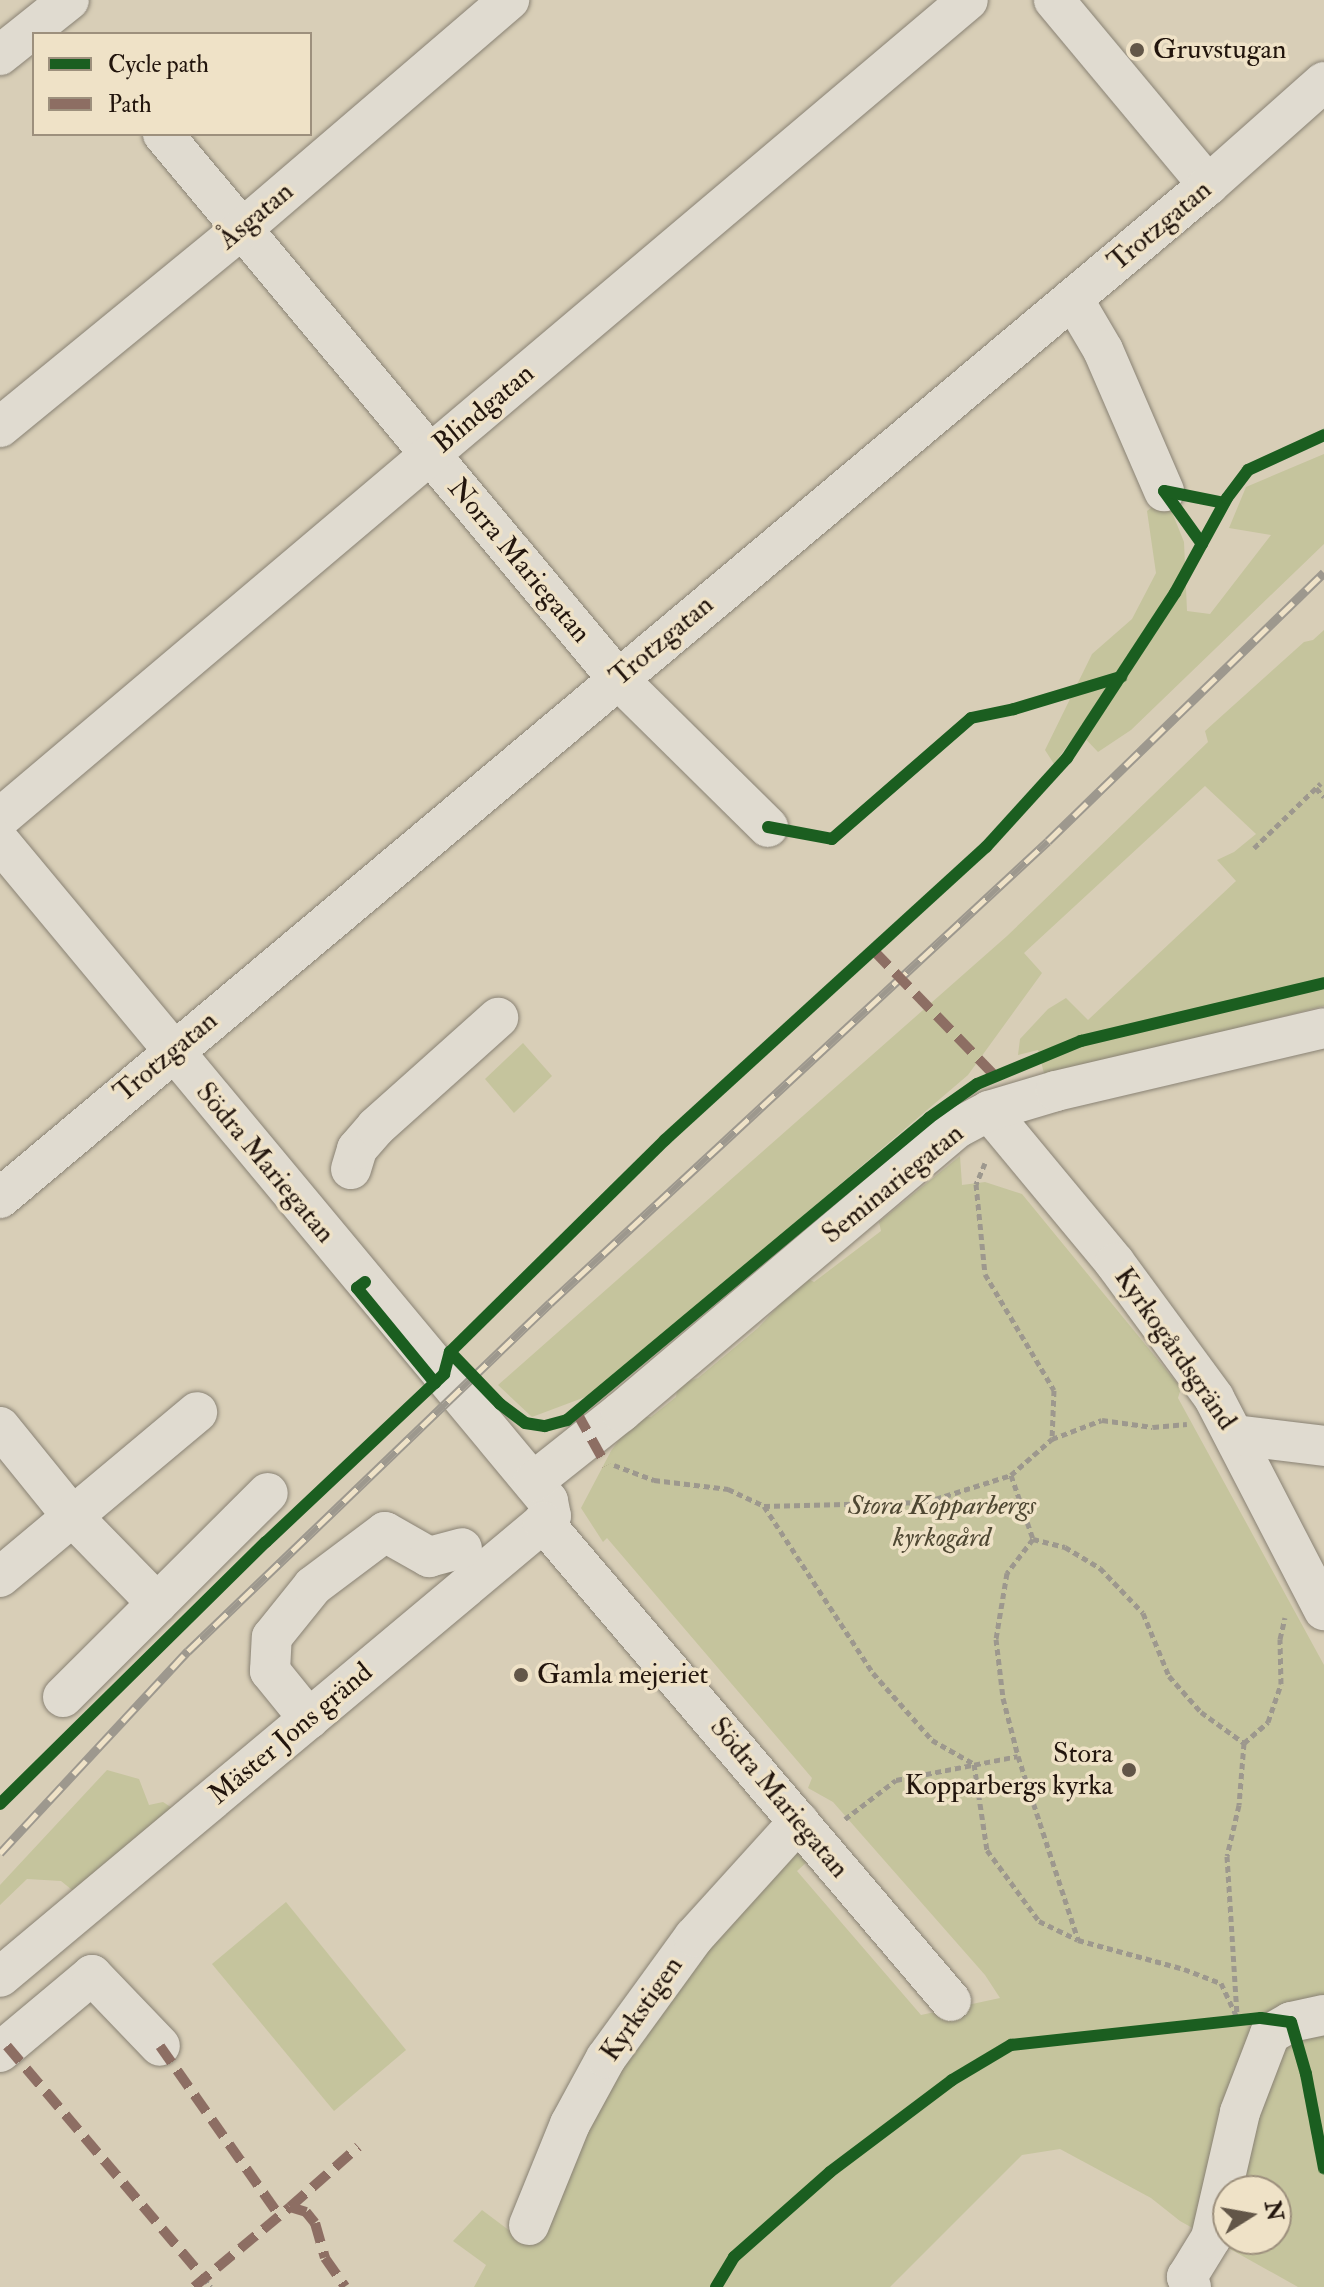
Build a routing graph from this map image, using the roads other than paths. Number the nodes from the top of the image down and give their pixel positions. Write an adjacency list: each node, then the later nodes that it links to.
1 (509, 0): 11 (street, Åsgatan)
2 (968, 0): 14 (street, Blindgatan)
3 (1054, 0): 10 (street)
4 (69, 14): 5 (street)
5 (39, 32)
6 (32, 36): 7 (street)
7 (0, 55)
8 (1324, 82): 10 (street, Trotzgatan)
9 (165, 136): 11 (street, Norra Mariegatan)
10 (1208, 185): 12 (street, Trotzgatan)
11 (242, 229): 13 (street, Åsgatan); 14 (street, Norra Mariegatan)
12 (1073, 299): 15 (street); 16 (street, Trotzgatan)
13 (0, 427)
14 (429, 454): 16 (street, Norra Mariegatan); 17 (street, Blindgatan)
15 (1164, 491)
16 (617, 678): 18 (street, Norra Mariegatan); 22 (street, Trotzgatan)
17 (0, 818)
18 (768, 827)
19 (0, 842): 22 (street, Södra Mariegatan)
20 (498, 1018): 24 (street)
21 (1324, 1028): 23 (street, Seminariegatan)
22 (172, 1052): 25 (street, Trotzgatan); 30 (street, Södra Mariegatan)
23 (978, 1117): 28 (street, Kyrkogårdsgränd); 30 (street, Seminariegatan)
24 (351, 1169)
25 (0, 1198)
26 (197, 1412): 32 (street)
27 (0, 1427): 32 (street)
28 (1231, 1428): 29 (street); 36 (street, Kyrkogårdsgränd)
29 (1324, 1446)
30 (533, 1482): 33 (street)
31 (268, 1493): 37 (street)
32 (72, 1516): 35 (street); 37 (street)
33 (543, 1522): 39 (street, Mäster Jons gränd); 40 (street, Södra Mariegatan)
34 (462, 1548): 39 (street)
35 (0, 1577)
36 (1318, 1599)
37 (157, 1603): 38 (street)
38 (63, 1697)
39 (309, 1719): 41 (street, Mäster Jons gränd)
40 (799, 1821): 42 (street, Södra Mariegatan); 46 (street, Kyrkstigen)
41 (0, 1977)
42 (951, 2001)
43 (1308, 2018): 47 (street)
44 (160, 2046): 45 (street)
45 (0, 2052)
46 (529, 2225)
47 (1189, 2282)

